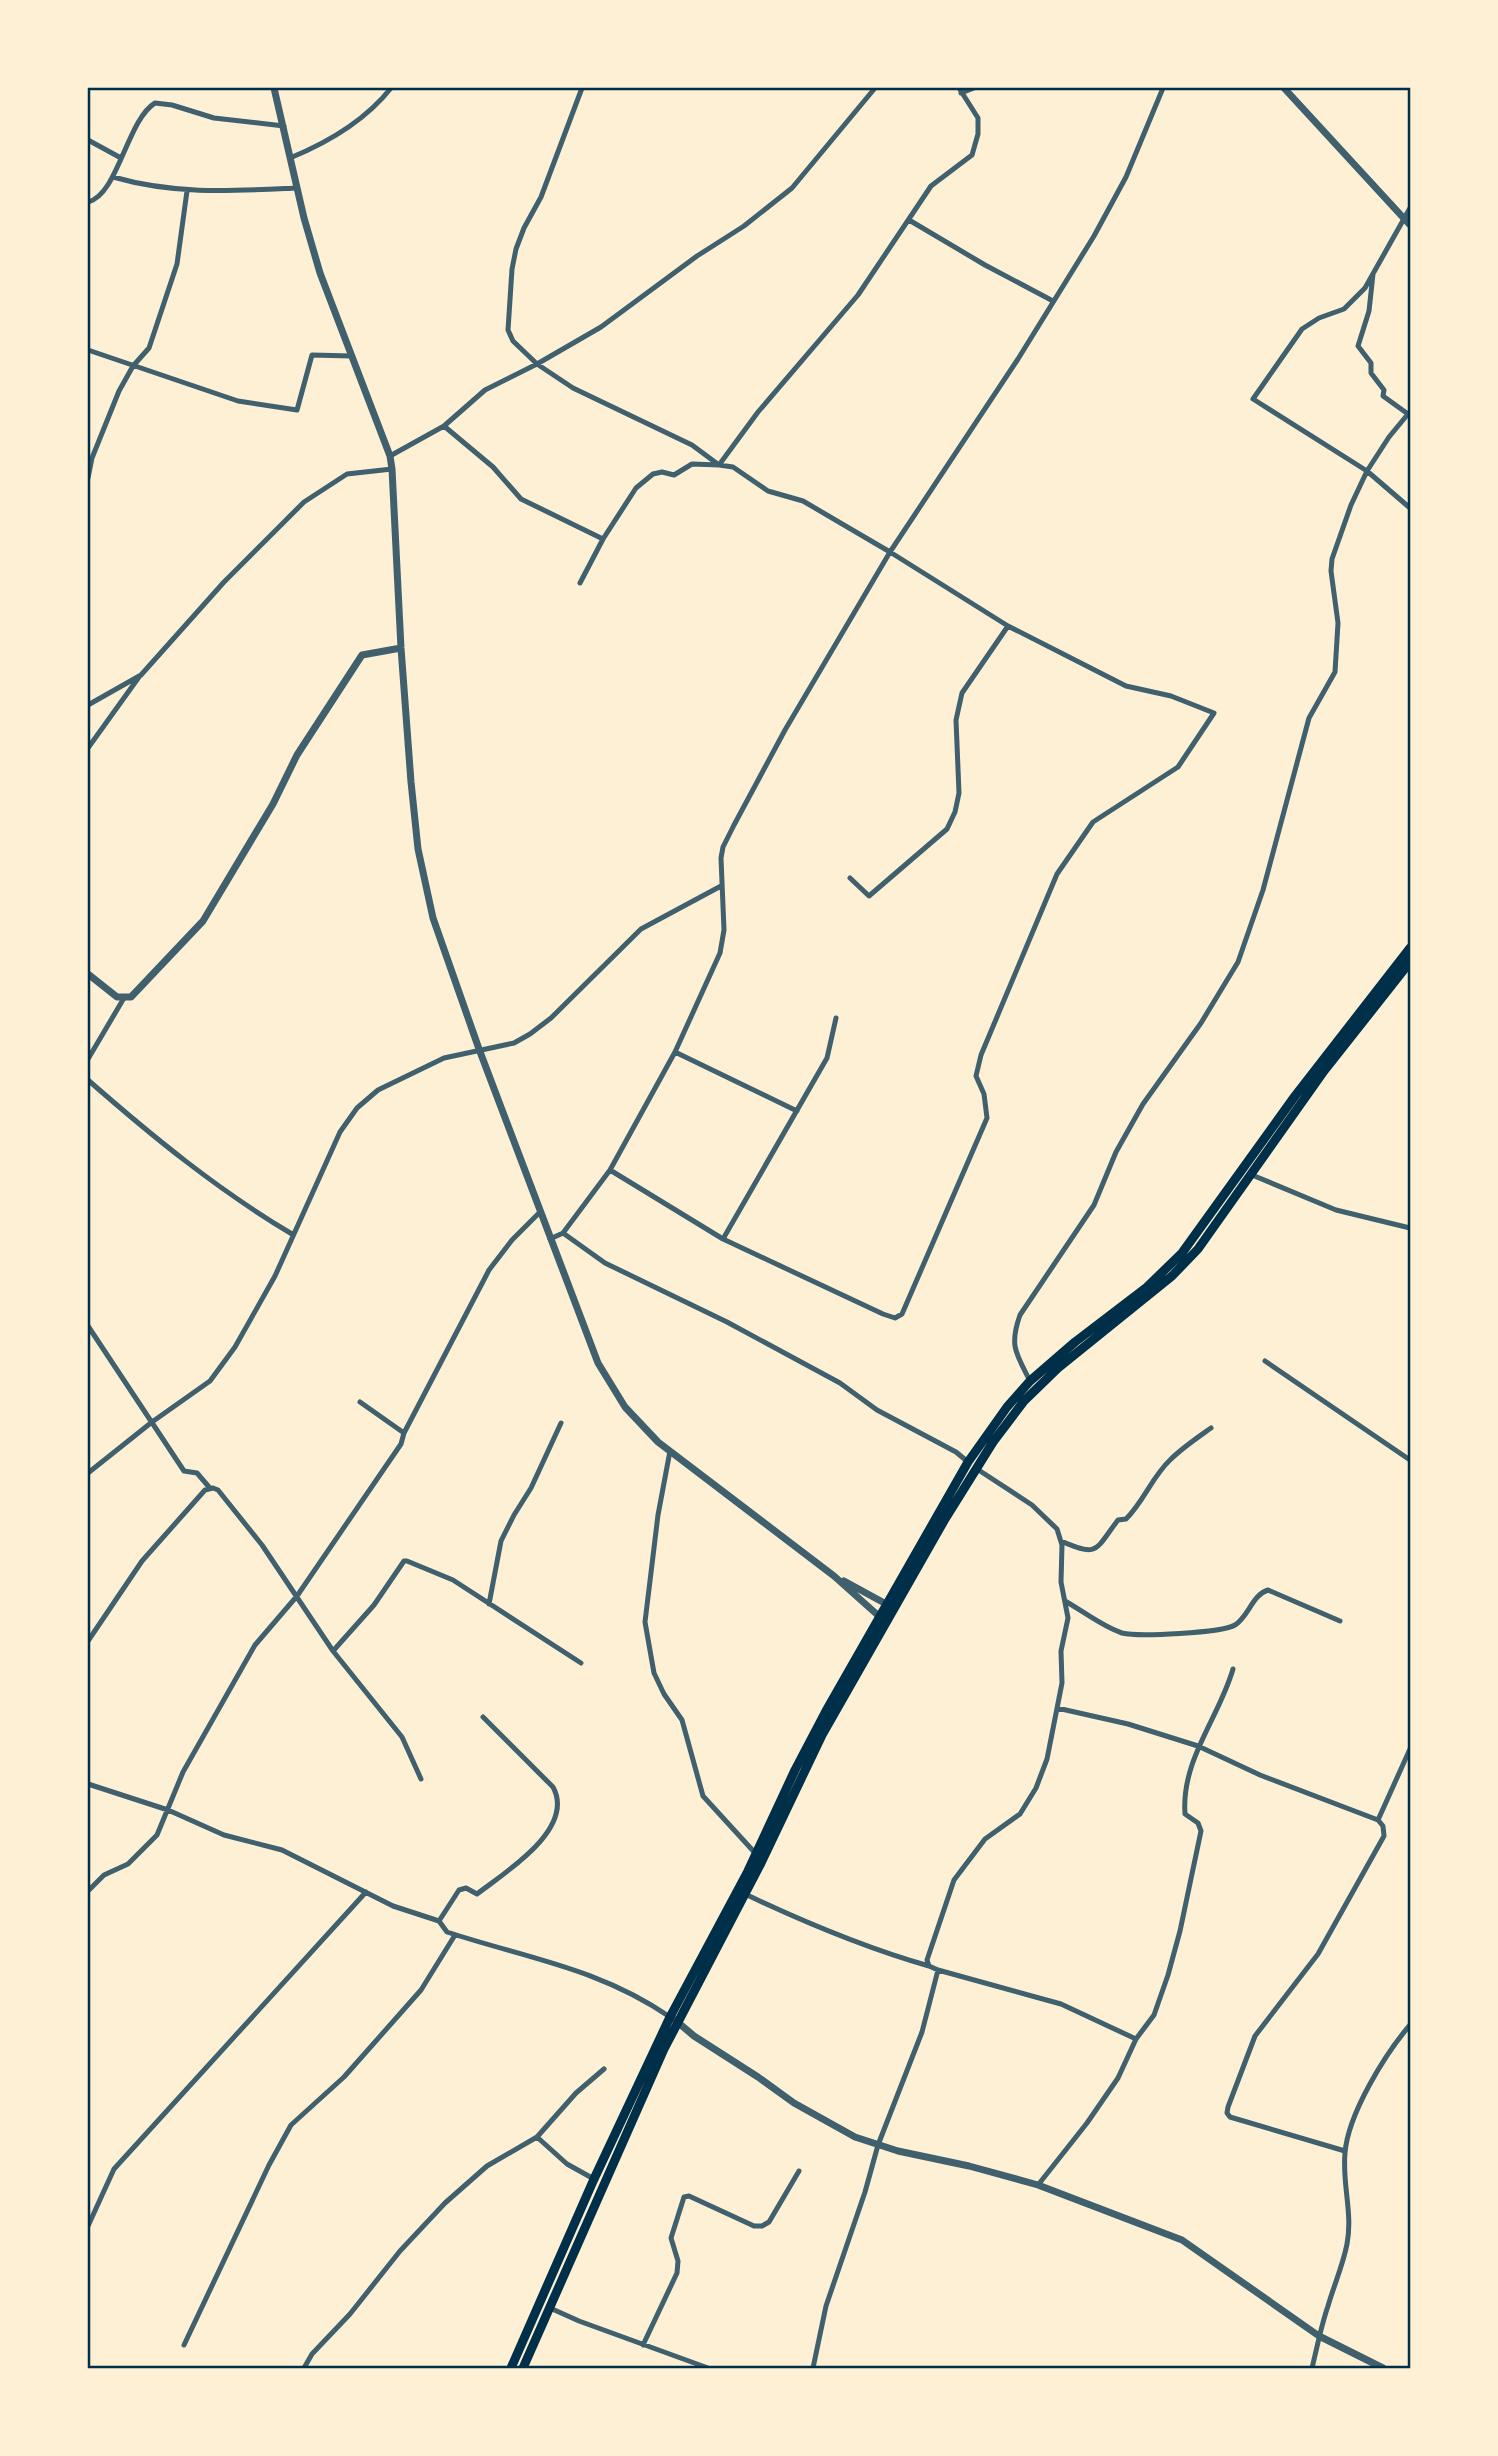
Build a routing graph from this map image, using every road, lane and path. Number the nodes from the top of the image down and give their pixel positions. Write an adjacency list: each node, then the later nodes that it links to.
1 (274, 88): 9 (street)
2 (391, 88): 12 (street)
3 (582, 88): 25 (street)
4 (875, 88): 25 (street)
5 (974, 88): 8 (street)
6 (1163, 88): 22 (street)
7 (1284, 88): 18 (street)
8 (960, 90): 19 (street)
9 (284, 126): 11 (street); 12 (street)
10 (88, 140): 11 (street)
11 (121, 158): 13 (street)
12 (290, 158): 14 (street)
13 (113, 177): 15 (street); 16 (street)
14 (297, 188): 15 (street); 24 (street)
15 (187, 191): 26 (street)
16 (88, 202)
17 (1410, 208): 18 (street)
18 (1403, 217): 20 (street); 21 (street)
19 (909, 220): 22 (street); 29 (street)
20 (1410, 225)
21 (1373, 274): 31 (street); 31 (street)
22 (1053, 301): 35 (street)
23 (88, 350): 26 (street)
24 (351, 356): 26 (street); 28 (street)
25 (537, 364): 27 (street); 29 (street)
26 (133, 366): 32 (street)
27 (444, 426): 28 (street); 34 (street)
28 (390, 456): 30 (street)
29 (719, 465): 34 (street); 35 (street)
30 (393, 469): 38 (street); 39 (street)
31 (1367, 471): 33 (street); 64 (street)
32 (88, 478)
33 (1410, 508)
34 (603, 539): 36 (street)
35 (890, 552): 37 (street); 43 (street)
36 (580, 583)
37 (1008, 626): 42 (street); 61 (street)
38 (401, 648): 47 (street); 49 (street)
39 (141, 675): 40 (street); 41 (street)
40 (88, 705)
41 (88, 748)
42 (850, 878)
43 (721, 886): 49 (street); 50 (street)
44 (1410, 948): 64 (highway)
45 (1410, 962): 55 (highway)
46 (88, 974): 47 (street)
47 (124, 998): 51 (street)
48 (836, 1018): 53 (street)
49 (479, 1049): 56 (street); 59 (street)
50 (675, 1052): 53 (street); 54 (street)
51 (88, 1059)
52 (88, 1080): 59 (street)
53 (797, 1111): 61 (street)
54 (610, 1170): 58 (street); 61 (street)
55 (1252, 1175): 57 (street); 73 (highway)
56 (540, 1212): 60 (street); 69 (street)
57 (1410, 1228)
58 (563, 1233): 60 (street); 72 (street)
59 (292, 1234): 66 (street)
60 (551, 1239): 70 (street)
61 (723, 1239)
62 (88, 1326): 66 (street)
63 (1265, 1361): 71 (street)
64 (1030, 1381): 72 (highway)
65 (360, 1402): 69 (street)
66 (152, 1422): 74 (street); 75 (street)
67 (561, 1423): 80 (street)
68 (1210, 1428): 76 (street)
69 (404, 1433): 78 (street)
70 (670, 1451): 77 (street); 96 (street)
71 (1410, 1460)
72 (968, 1462): 81 (highway)
73 (977, 1469): 76 (street); 81 (highway)
74 (88, 1474)
75 (209, 1488): 78 (street); 84 (street)
76 (1060, 1541): 79 (street)
77 (834, 1576): 81 (street); 82 (street)
78 (297, 1596): 85 (street); 94 (street)
79 (1065, 1601): 83 (street); 88 (street)
80 (489, 1604): 85 (street); 86 (street)
81 (889, 1606): 82 (highway)
82 (882, 1619): 96 (highway); 99 (highway)
83 (1340, 1621)
84 (88, 1640)
85 (333, 1651): 92 (street)
86 (581, 1663)
87 (1233, 1669): 90 (street)
88 (1057, 1708): 90 (street); 102 (street)
89 (483, 1717): 100 (street)
90 (1198, 1746): 95 (street); 106 (street)
91 (1410, 1749): 95 (street)
92 (421, 1779)
93 (88, 1784): 94 (street)
94 (168, 1810): 97 (street); 98 (street)
95 (1378, 1821): 110 (street)
96 (756, 1854): 104 (highway)
97 (88, 1891)
98 (366, 1892): 100 (street); 114 (street)
99 (745, 1894): 102 (street); 104 (highway)
100 (439, 1922): 101 (street)
101 (455, 1935): 104 (street); 117 (street)
102 (929, 1966): 103 (street)
103 (938, 1970): 106 (street); 109 (street)
104 (674, 2019): 109 (street); 112 (highway); 115 (highway)
105 (1410, 2025): 110 (street)
106 (1136, 2039): 113 (street)
107 (604, 2068): 108 (street)
108 (537, 2137): 112 (street); 120 (street)
109 (878, 2145): 113 (street); 124 (street)
110 (1345, 2151): 116 (street)
111 (799, 2171): 118 (street)
112 (594, 2179): 121 (highway)
113 (1038, 2185): 116 (street)
114 (88, 2226)
115 (550, 2308): 118 (street); 122 (highway)
116 (1319, 2336): 125 (street); 126 (street)
117 (184, 2345)
118 (643, 2345): 119 (street)
119 (701, 2367): 123 (street)
120 (304, 2368)
121 (511, 2368)
122 (523, 2368)
123 (708, 2368)
124 (813, 2368)
125 (1312, 2368)
126 (1383, 2368)

